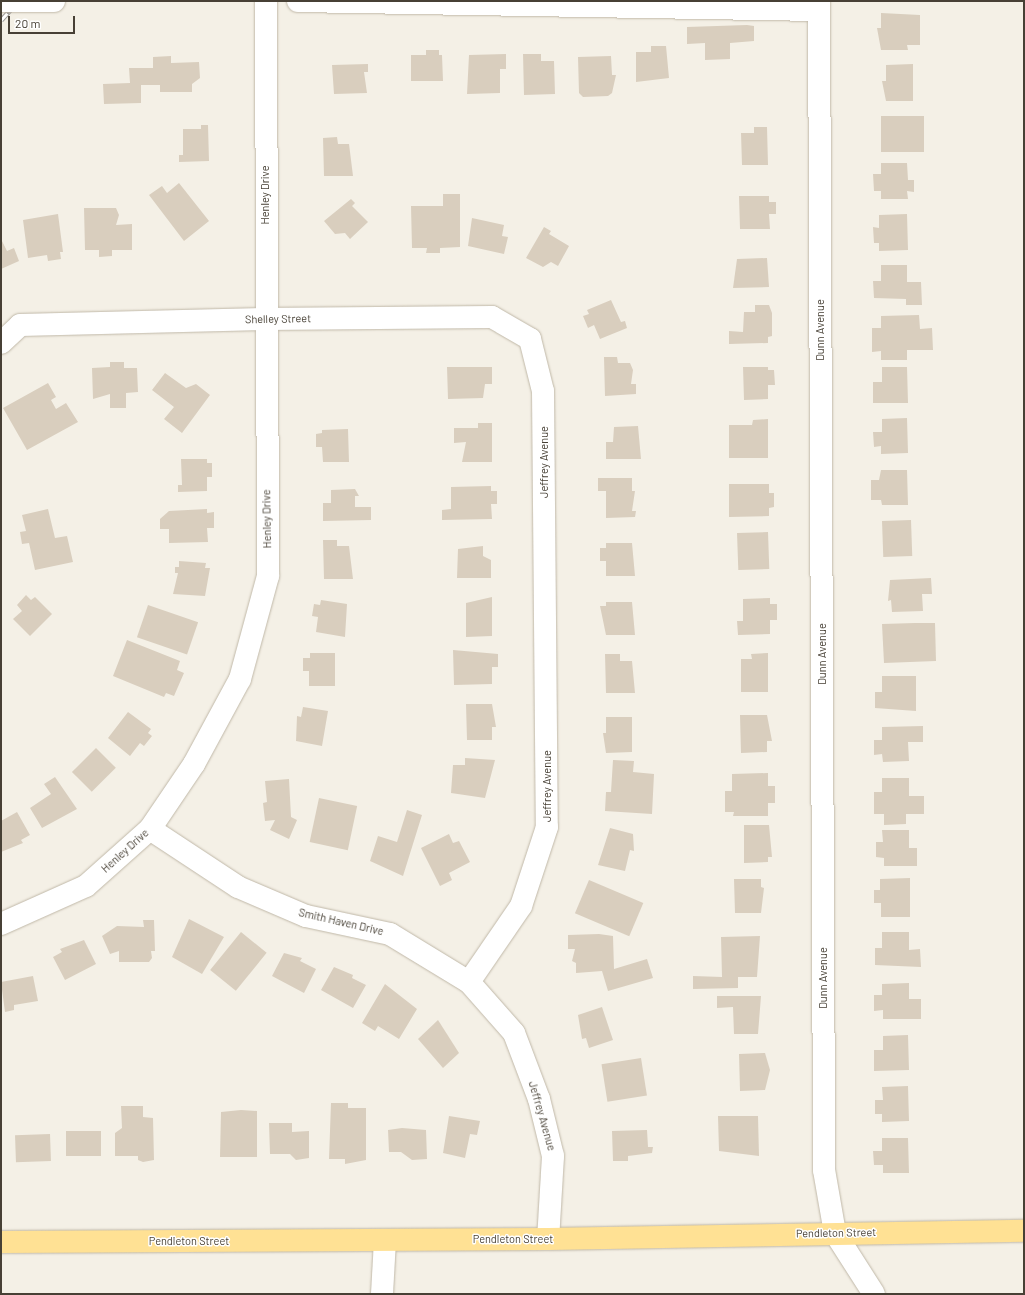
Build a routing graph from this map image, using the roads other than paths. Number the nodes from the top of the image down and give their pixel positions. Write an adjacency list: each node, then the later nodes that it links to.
1 (1, 1): 2 (street, bridge)
2 (54, 1)
3 (266, 1): 6 (street, Henley Drive)
4 (298, 1): 5 (street)
5 (819, 6): 13 (street, Dunn Avenue)
6 (264, 319): 7 (street, Shelley Street); 8 (street, Shelley Street); 9 (street, Henley Drive)
7 (530, 339): 11 (street, Jeffrey Avenue)
8 (1, 343)
9 (150, 829): 10 (street, Henley Drive); 11 (street, Smith Haven Drive)
10 (1, 924)
11 (469, 982): 14 (street, Jeffrey Avenue)
12 (1024, 1231): 13 (main road, Pendleton Street)
13 (835, 1233): 14 (main road, Pendleton Street); 18 (street, Dunn Avenue)
14 (548, 1239): 15 (main road, Pendleton Street)
15 (385, 1240): 16 (main road, Pendleton Street); 17 (street)
16 (1, 1242)
17 (382, 1294)
18 (874, 1294)

